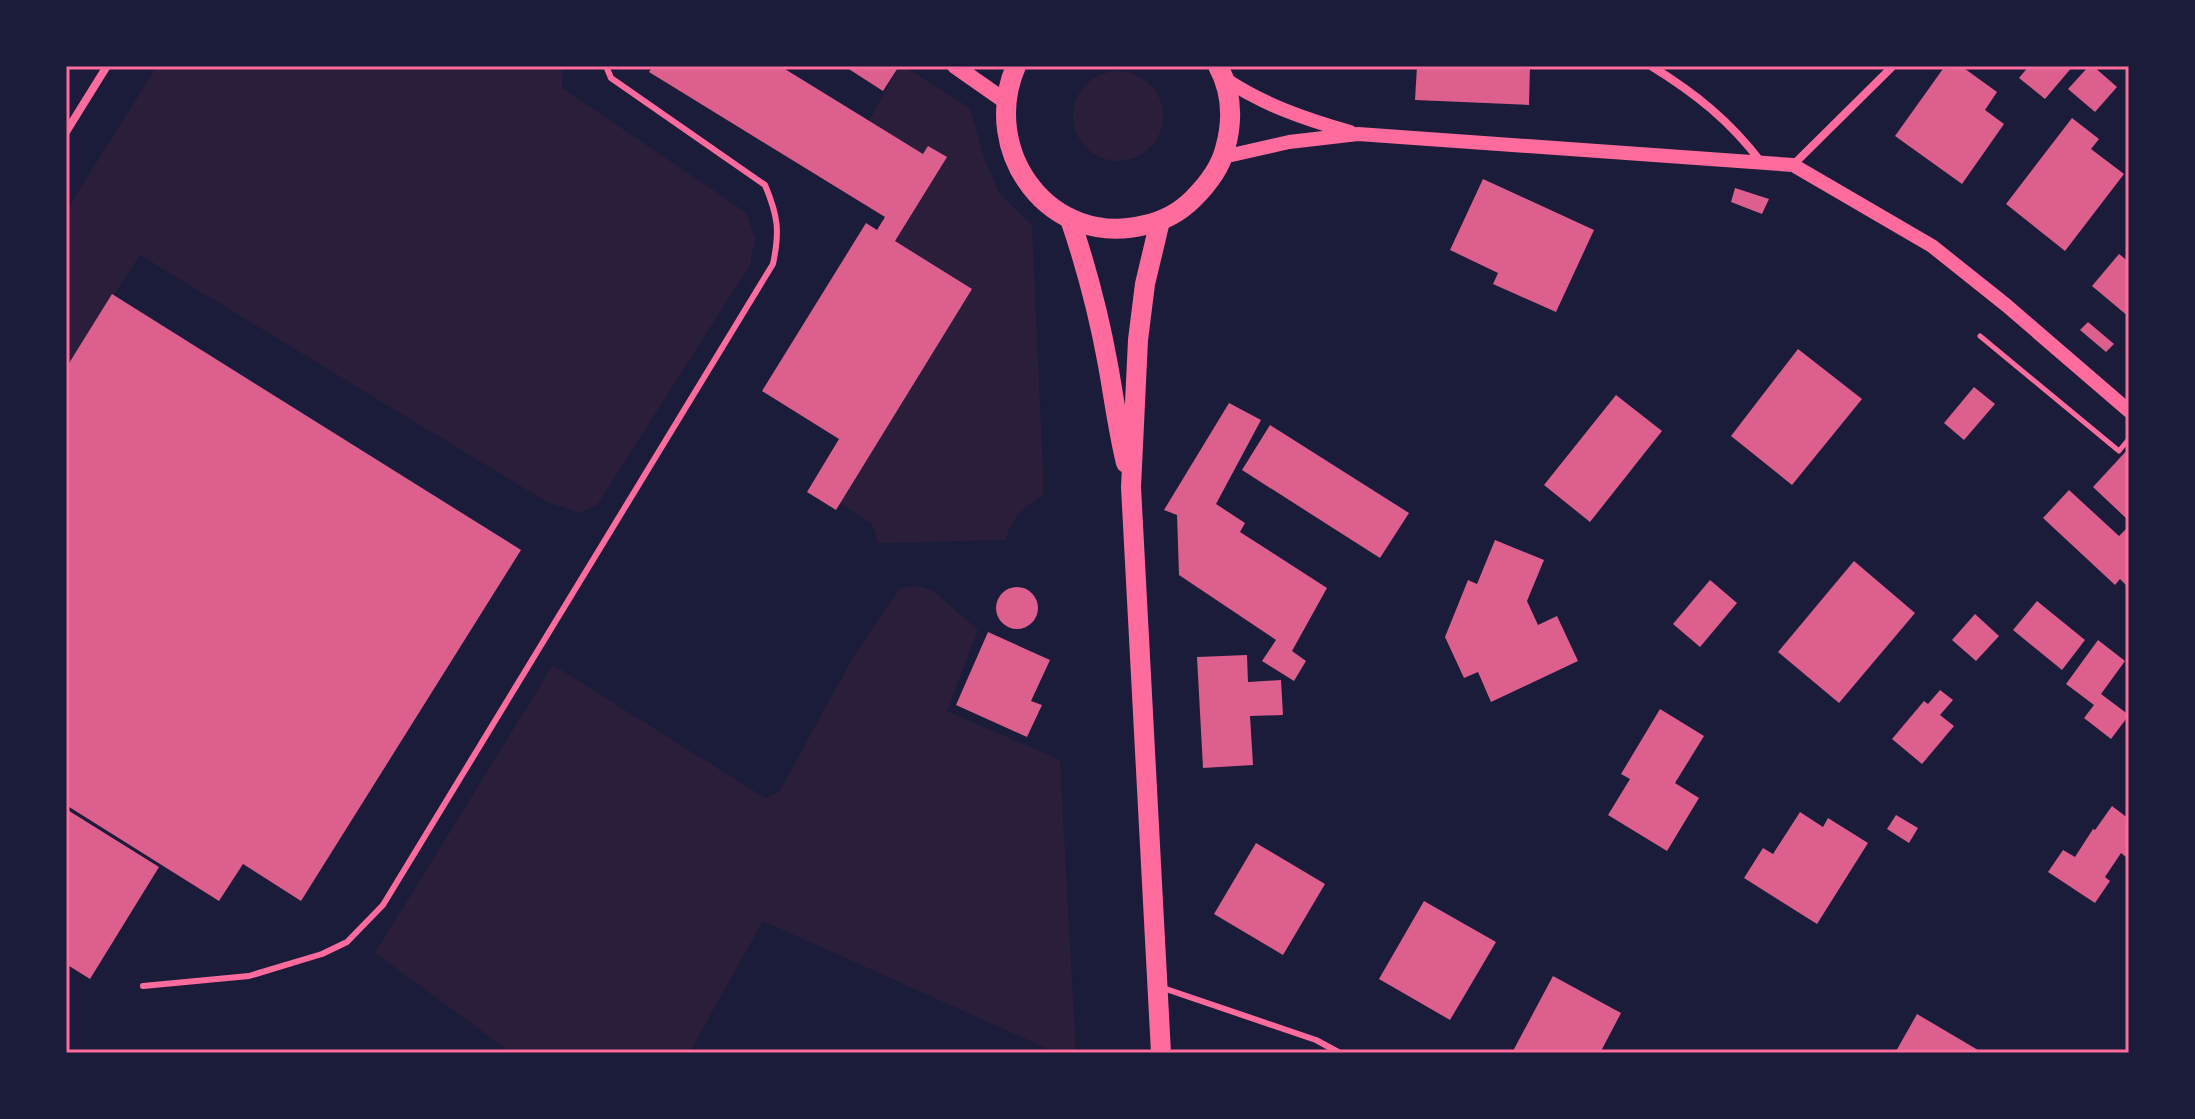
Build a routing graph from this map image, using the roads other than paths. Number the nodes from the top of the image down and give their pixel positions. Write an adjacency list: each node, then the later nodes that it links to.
1 (107, 66): 9 (street)
2 (606, 66): 18 (lane)
3 (955, 66): 8 (main road)
4 (1016, 66): 8 (main road)
5 (1651, 66): 12 (street)
6 (1893, 66): 13 (street)
7 (1222, 72): 10 (street); 11 (main road)
8 (1005, 101): 14 (main road)
9 (66, 132)
10 (1358, 134): 11 (street); 12 (street)
11 (1223, 157): 15 (main road)
12 (1762, 162): 13 (street)
13 (1793, 165): 16 (street)
14 (1070, 219): 15 (main road); 17 (main road)
15 (1160, 221): 17 (main road)
16 (2129, 411)
17 (1131, 487): 19 (main road)
18 (143, 986)
19 (1157, 986): 20 (main road); 21 (lane)
20 (1161, 1053)
21 (1340, 1053)

